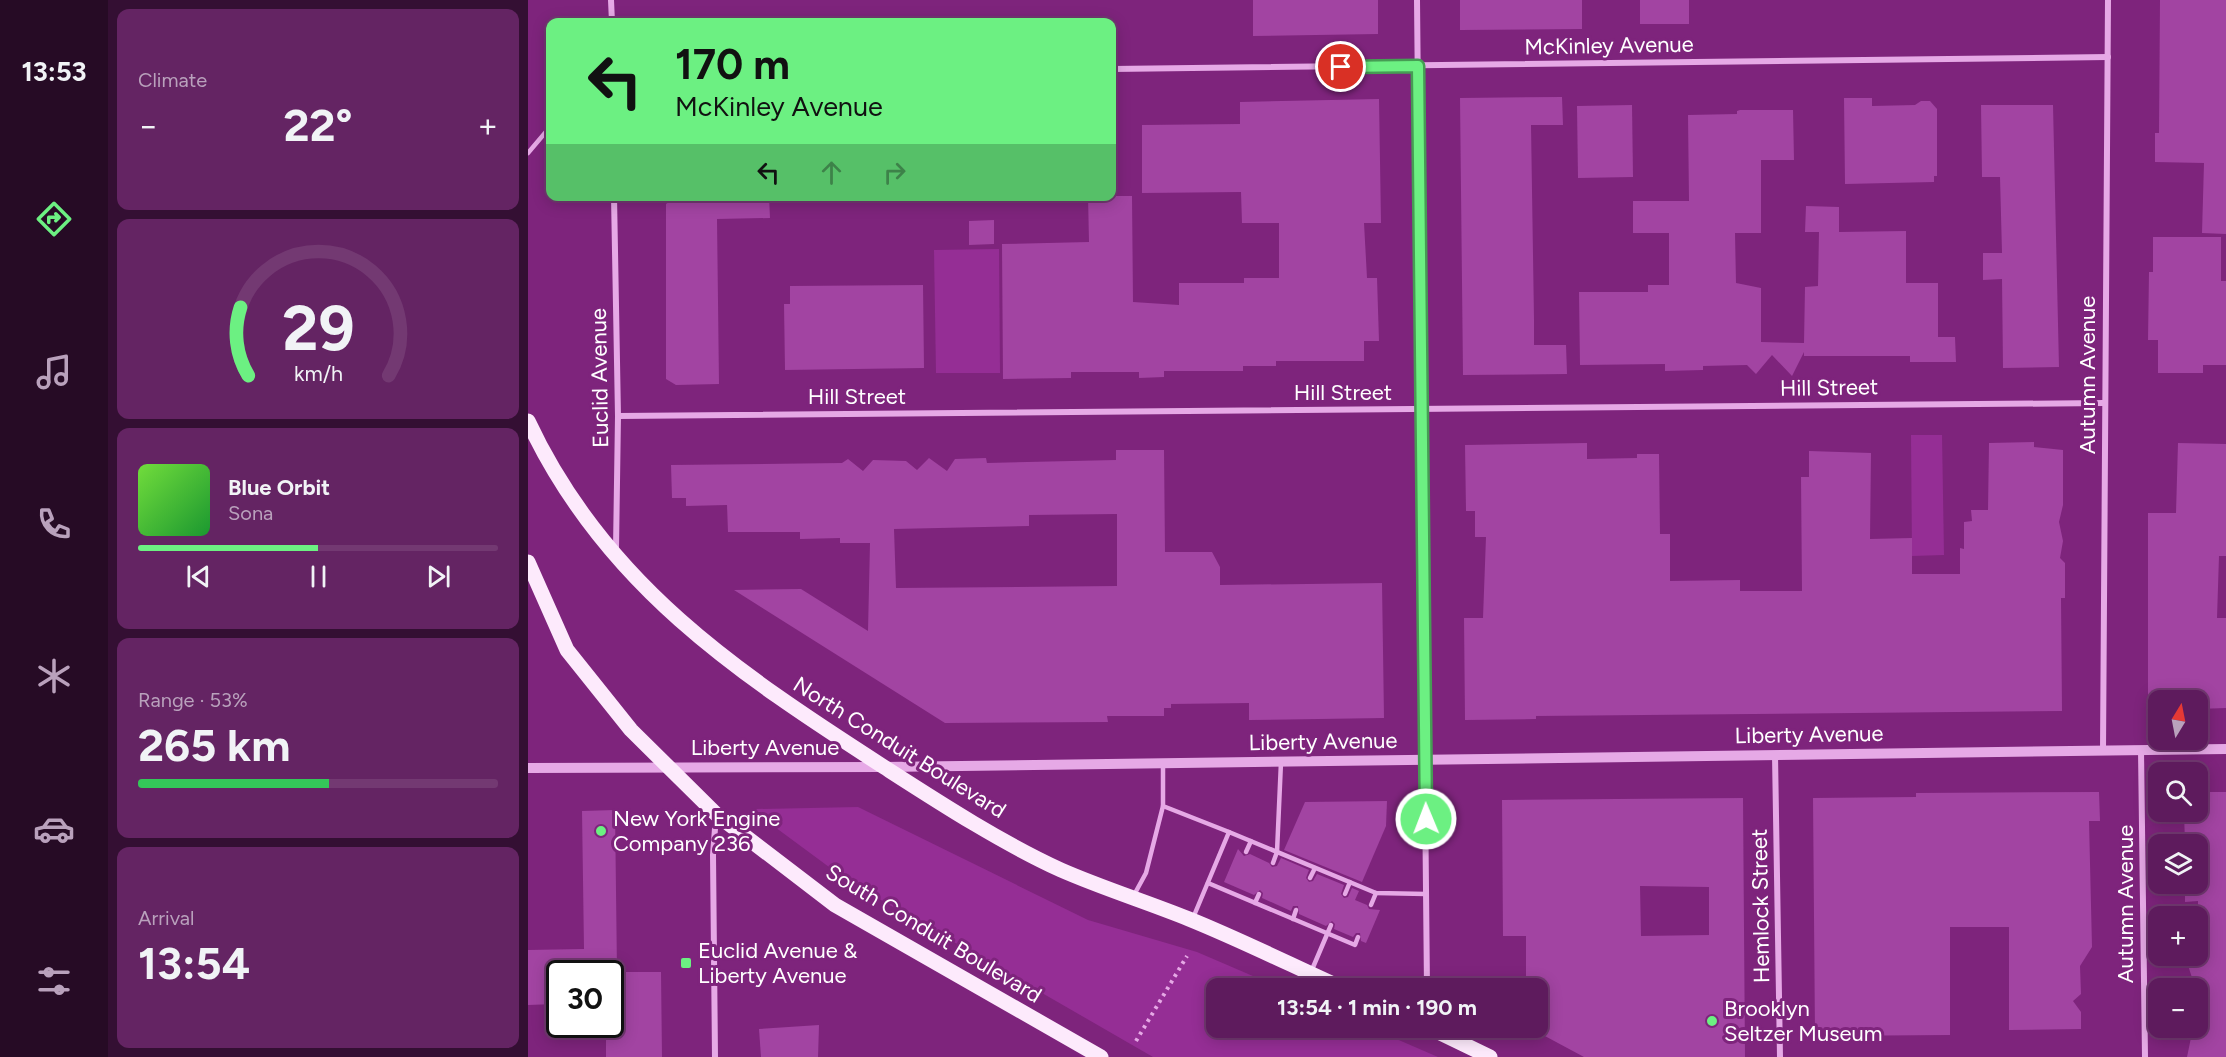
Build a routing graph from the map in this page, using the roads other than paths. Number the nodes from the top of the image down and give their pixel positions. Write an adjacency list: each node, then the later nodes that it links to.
1 (612, 0): 4 (street)
2 (1417, 0): 6 (street)
3 (2108, 0): 5 (street, Autumn Avenue)
4 (612, 18)
5 (2108, 57): 6 (street, McKinley Avenue); 11 (street, Autumn Avenue)
6 (1418, 66): 7 (street, McKinley Avenue); 12 (street)
7 (1116, 69)
8 (546, 132): 9 (lane)
9 (528, 153)
10 (614, 201): 13 (street, Euclid Avenue)
11 (2104, 402): 12 (street, Hill Street); 19 (street, Autumn Avenue)
12 (1421, 410): 13 (street, Hill Street); 21 (street)
13 (618, 416): 15 (street, Euclid Avenue)
14 (528, 421): 15 (main road, North Conduit Boulevard)
15 (615, 558): 25 (main road, North Conduit Boulevard)
16 (528, 562): 24 (main road, South Conduit Boulevard)
17 (2226, 749): 18 (street, Liberty Avenue)
18 (2141, 750): 19 (street, Liberty Avenue); 61 (street, Autumn Avenue)
19 (2103, 751): 20 (street, Liberty Avenue)
20 (1775, 754): 21 (street, Liberty Avenue); 60 (street, Hemlock Street)
21 (1425, 759): 22 (street, Liberty Avenue); 43 (street)
22 (1281, 761): 23 (street, Liberty Avenue); 32 (lane)
23 (1163, 763): 25 (street, Liberty Avenue); 27 (lane)
24 (665, 766): 25 (street, Liberty Avenue); 26 (street, Liberty Avenue); 28 (main road, South Conduit Boulevard)
25 (884, 767): 44 (main road, North Conduit Boulevard)
26 (528, 768)
27 (1163, 806): 29 (lane); 44 (lane)
28 (716, 814): 57 (street); 58 (main road, South Conduit Boulevard)
29 (1229, 832): 30 (lane); 37 (lane)
30 (1251, 841): 31 (lane); 32 (lane)
31 (1246, 852)
32 (1277, 852): 33 (lane); 34 (lane)
33 (1273, 863)
34 (1315, 868): 35 (lane); 36 (lane)
35 (1310, 878)
36 (1350, 882): 40 (lane); 42 (lane)
37 (1208, 883): 39 (lane); 49 (lane)
38 (1232, 884): 39 (lane)
39 (1229, 891): 45 (lane)
40 (1376, 893): 43 (lane); 46 (lane)
41 (1259, 894): 45 (lane)
42 (1345, 894)
43 (1426, 894): 55 (street)
44 (1133, 897): 49 (main road, North Conduit Boulevard)
45 (1255, 903): 48 (lane)
46 (1371, 905)
47 (1296, 910): 48 (lane)
48 (1293, 919): 51 (lane)
49 (1192, 920): 53 (main road, North Conduit Boulevard)
50 (1331, 925): 51 (lane)
51 (1328, 934): 52 (lane); 53 (lane)
52 (1358, 937)
53 (1310, 974): 54 (main road, North Conduit Boulevard)
54 (1319, 978)
55 (1427, 978)
56 (1451, 1038): 59 (main road)
57 (715, 1057)
58 (1099, 1057)
59 (1490, 1057)
60 (1780, 1057)
61 (2145, 1057)

